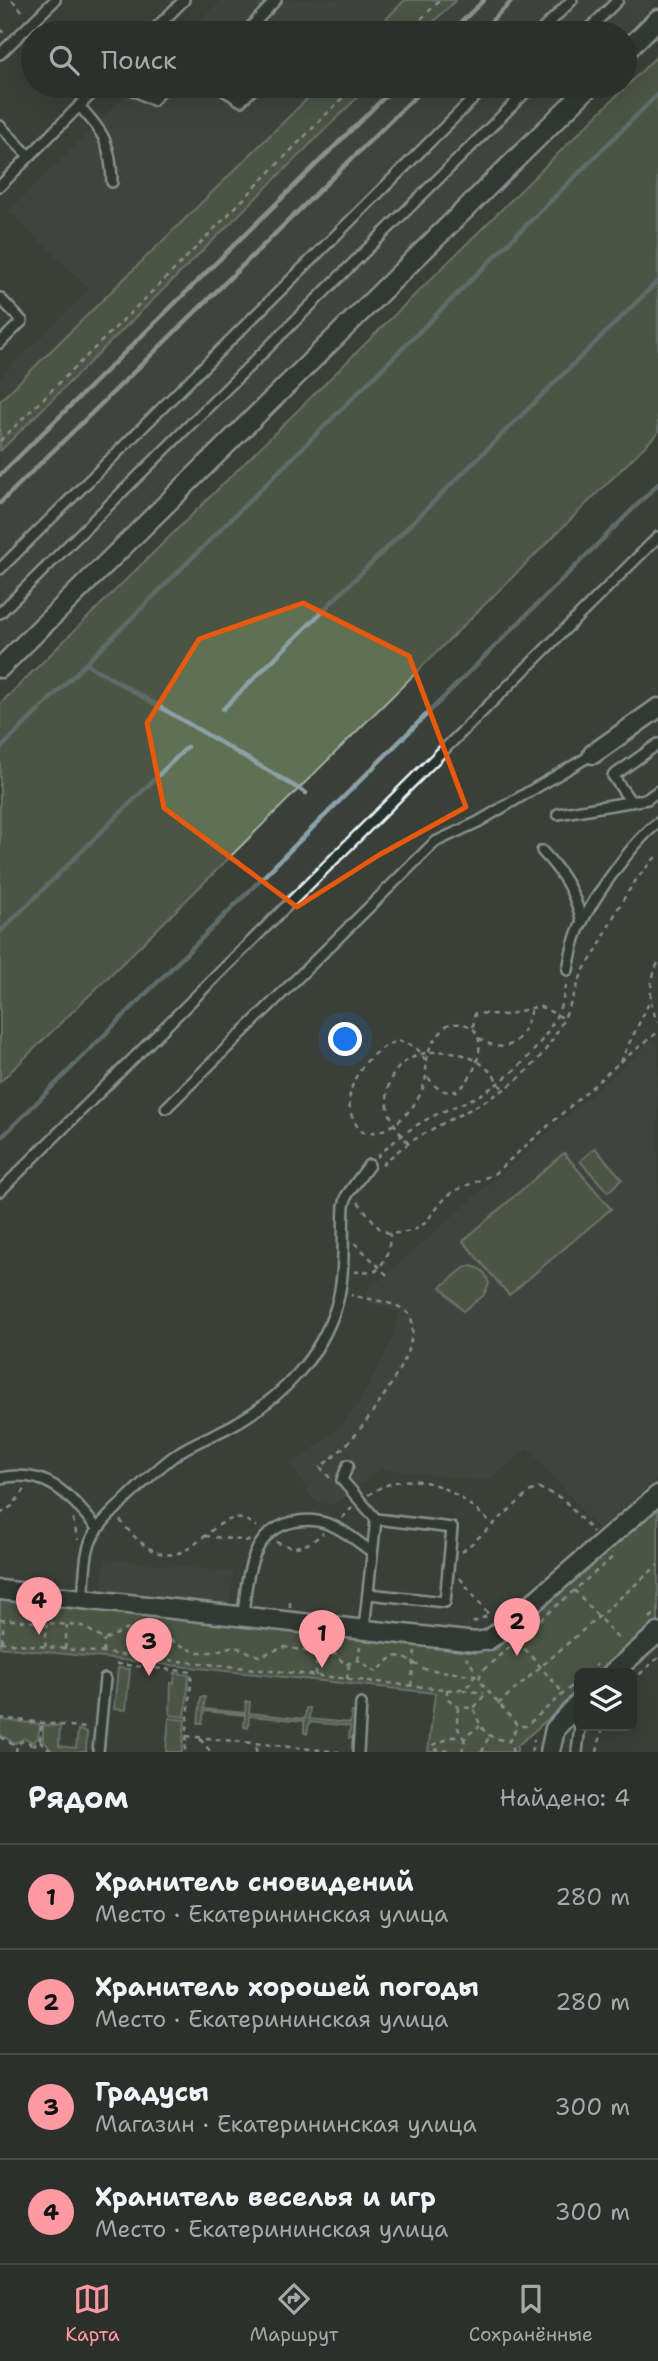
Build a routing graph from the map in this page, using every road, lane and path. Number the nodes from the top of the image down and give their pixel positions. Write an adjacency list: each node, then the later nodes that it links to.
1 (12, 0): 9 (path)
2 (55, 0): 10 (lane)
3 (184, 0): 11 (lane)
4 (276, 0): 12 (lane)
5 (440, 0): 13 (path)
6 (572, 0): 14 (lane)
7 (618, 0): 15 (lane)
8 (658, 19): 17 (street)
9 (32, 21)
10 (34, 21)
11 (163, 21)
12 (256, 21)
13 (419, 21)
14 (551, 21)
15 (597, 21)
16 (21, 34): 18 (lane)
17 (637, 39)
18 (0, 54)
19 (87, 98): 24 (lane)
20 (342, 98): 31 (path)
21 (473, 98): 33 (lane)
22 (520, 98): 34 (lane)
23 (578, 98): 35 (street)
24 (79, 106): 26 (lane); 27 (lane)
25 (0, 126): 26 (lane)
26 (29, 156): 28 (lane)
27 (112, 182)
28 (0, 186)
29 (0, 298): 30 (lane)
30 (0, 343)
31 (0, 440)
32 (658, 537): 70 (lane)
33 (0, 569)
34 (0, 613)
35 (0, 668)
36 (658, 708): 38 (street)
37 (658, 744): 40 (lane)
38 (593, 754): 64 (lane)
39 (658, 791): 40 (lane)
40 (631, 802): 41 (lane)
41 (558, 814)
42 (658, 823): 45 (lane)
43 (542, 851): 45 (lane)
44 (658, 855): 51 (path)
45 (582, 922): 47 (lane)
46 (658, 963): 48 (path)
47 (568, 970): 50 (path)
48 (651, 999): 52 (path); 60 (path)
49 (531, 1009): 50 (path); 53 (path); 55 (path)
50 (556, 1014): 51 (path); 62 (path)
51 (565, 1019): 63 (path)
52 (658, 1022)
53 (473, 1028): 55 (path); 56 (path)
54 (658, 1032): 60 (path)
55 (479, 1038): 58 (path)
56 (427, 1051): 57 (path); 58 (path); 59 (path)
57 (422, 1052): 59 (path); 65 (path); 65 (path)
58 (477, 1060): 61 (path); 62 (path)
59 (426, 1061): 61 (path)
60 (620, 1062): 72 (path)
61 (426, 1073): 65 (path)
62 (499, 1083): 63 (path); 66 (path)
63 (504, 1091): 67 (path)
64 (166, 1108)
65 (395, 1125): 66 (path)
66 (402, 1136): 67 (path); 68 (path)
67 (408, 1143): 69 (path)
68 (369, 1165): 88 (lane)
69 (379, 1168)
70 (0, 1191)
71 (362, 1195): 72 (path)
72 (390, 1234): 74 (path)
73 (352, 1251): 74 (path)
74 (380, 1268): 75 (path); 76 (path)
75 (387, 1275)
76 (350, 1278)
77 (348, 1294): 80 (path)
78 (348, 1465): 80 (lane)
79 (0, 1478): 88 (lane)
80 (342, 1480): 86 (lane)
81 (34, 1489): 83 (path)
82 (658, 1495): 111 (street)
83 (0, 1514)
84 (119, 1519): 87 (path)
85 (73, 1520): 90 (path)
86 (376, 1520): 91 (lane); 99 (lane)
87 (114, 1525)
88 (97, 1528): 100 (lane)
89 (598, 1537): 93 (path)
90 (78, 1546)
91 (372, 1552): 99 (lane); 101 (lane)
92 (616, 1554): 98 (path)
93 (458, 1557)
94 (658, 1565): 102 (path)
95 (459, 1576): 108 (path)
96 (569, 1584): 98 (path)
97 (0, 1590): 100 (street)
98 (575, 1591): 102 (path); 113 (path)
99 (368, 1594): 111 (lane)
100 (83, 1607): 101 (street); 107 (path)
101 (243, 1615): 111 (street)
102 (598, 1617): 118 (path); 130 (path)
103 (2, 1620): 105 (path); 114 (path)
104 (156, 1623): 109 (path)
105 (47, 1624): 106 (path); 115 (path)
106 (67, 1625): 107 (path); 116 (path)
107 (83, 1626): 112 (path)
108 (462, 1628)
109 (155, 1633): 112 (path); 119 (path); 123 (path)
110 (658, 1633): 131 (street)
111 (362, 1637): 125 (path)
112 (104, 1640): 120 (path)
113 (517, 1640): 130 (path); 135 (path)
114 (1, 1642): 115 (path)
115 (45, 1647): 116 (path)
116 (65, 1649): 120 (path)
117 (415, 1650): 128 (path)
118 (628, 1650)
119 (195, 1652): 122 (path); 126 (path)
120 (103, 1653): 123 (path)
121 (460, 1655): 134 (path)
122 (317, 1656): 127 (path); 133 (path)
123 (153, 1658): 126 (path)
124 (658, 1658): 136 (path)
125 (358, 1660): 127 (path); 132 (path)
126 (194, 1662): 133 (path)
127 (349, 1663): 138 (path)
128 (414, 1663): 132 (path); 134 (path); 141 (path)
129 (116, 1664): 160 (path)
130 (541, 1667): 145 (path); 147 (path)
131 (618, 1668)
132 (376, 1672): 139 (path)
133 (316, 1676): 138 (path)
134 (474, 1676): 135 (path); 143 (path)
135 (480, 1676): 144 (path)
136 (637, 1677)
137 (105, 1679): 173 (lane)
138 (347, 1679): 139 (path)
139 (376, 1682): 141 (path)
140 (574, 1684): 145 (path)
141 (411, 1686): 142 (path)
142 (447, 1689): 143 (path); 148 (path)
143 (460, 1690): 144 (path)
144 (486, 1693): 147 (path); 149 (path)
145 (564, 1693): 154 (path)
146 (361, 1704): 178 (lane)
147 (498, 1704): 154 (path)
148 (458, 1707): 149 (path); 158 (path)
149 (474, 1708): 153 (path)
150 (574, 1708): 182 (street)
151 (0, 1718): 152 (path)
152 (42, 1722): 155 (path); 164 (path)
153 (480, 1726): 159 (path); 163 (path)
154 (518, 1726): 165 (path)
155 (91, 1730)
156 (579, 1731): 183 (lane)
157 (602, 1731): 184 (path)
158 (460, 1734): 163 (path); 179 (path)
159 (489, 1735): 165 (path); 180 (path)
160 (186, 1737): 162 (path); 174 (path)
161 (0, 1738): 168 (path)
162 (198, 1738): 166 (path); 175 (path)
163 (465, 1739): 179 (path)
164 (40, 1741): 167 (path); 172 (path)
165 (509, 1741): 181 (path)
166 (257, 1744): 169 (path); 176 (path)
167 (32, 1745): 168 (path); 171 (path)
168 (16, 1746): 170 (path)
169 (301, 1750): 177 (path)
170 (16, 1752)
171 (32, 1752)
172 (51, 1752)
173 (98, 1752)
174 (185, 1752)
175 (212, 1752)
176 (256, 1752)
177 (339, 1752)
178 (358, 1752)
179 (461, 1752)
180 (482, 1752)
181 (513, 1752)
182 (550, 1752)
183 (577, 1752)
184 (597, 1752)

